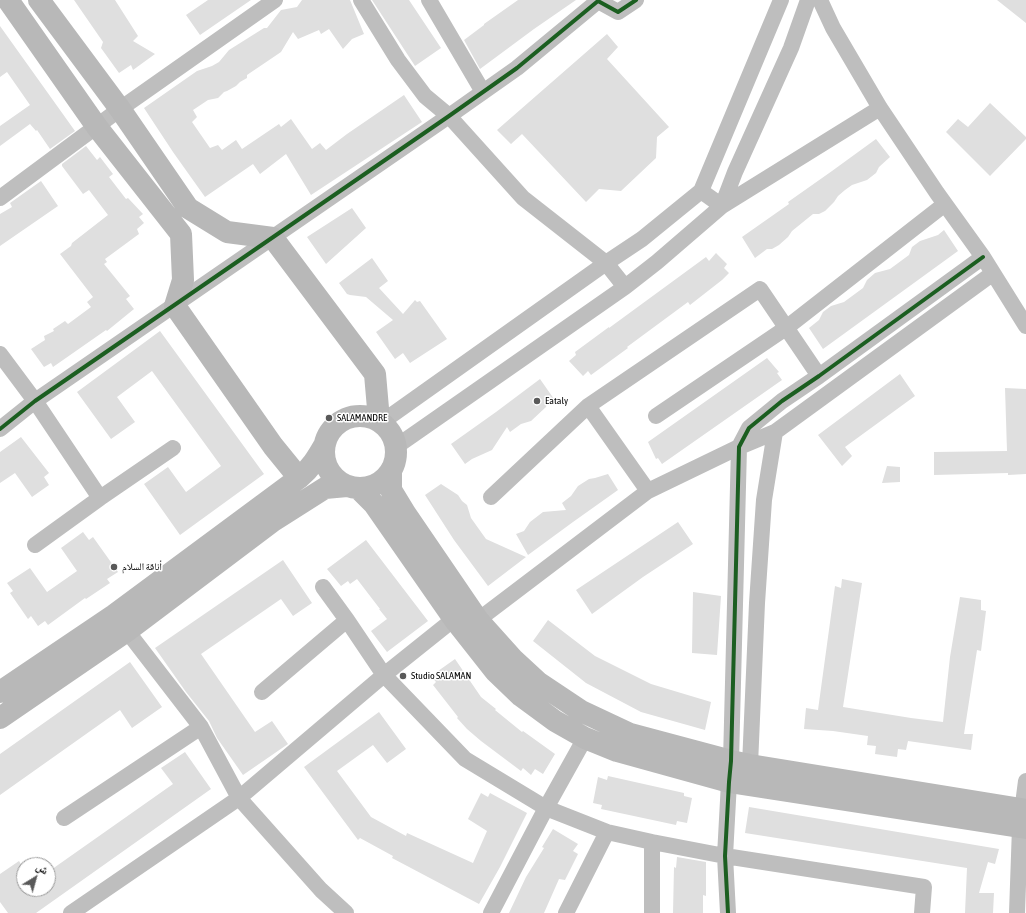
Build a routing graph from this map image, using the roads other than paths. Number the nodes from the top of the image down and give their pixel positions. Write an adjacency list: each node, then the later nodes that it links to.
1 (8, 0): 15 (street)
2 (39, 0): 13 (street)
3 (275, 0): 13 (street)
4 (361, 0): 14 (street)
5 (429, 0): 11 (street)
6 (598, 0): 7 (street); 11 (street)
7 (636, 0)
8 (781, 0): 16 (street)
9 (808, 0): 19 (street)
10 (820, 0): 12 (street)
11 (483, 92): 14 (street)
12 (880, 108): 18 (street); 19 (street)
13 (120, 109): 15 (street); 20 (street)
14 (449, 116): 20 (street); 22 (street)
15 (97, 126): 17 (street); 25 (street)
16 (701, 191): 19 (street); 22 (street)
17 (0, 198)
18 (945, 204): 21 (street); 27 (street)
19 (722, 206): 24 (street)
20 (273, 238): 25 (street); 33 (street)
21 (983, 257): 23 (street); 29 (street)
22 (606, 263): 24 (street); 33 (street)
23 (992, 274): 26 (street); 35 (street)
24 (625, 286): 37 (street)
25 (175, 306): 30 (street); 41 (street)
26 (1026, 326)
27 (786, 328): 29 (street); 31 (street); 32 (street)
28 (0, 354): 30 (street)
29 (819, 376): 38 (street)
30 (35, 401): 34 (street); 45 (street)
31 (588, 406): 43 (street); 44 (street)
32 (656, 416)
33 (380, 421): 36 (street); 37 (street)
34 (0, 429)
35 (775, 432): 38 (street); 58 (street)
36 (325, 444): 41 (street); 42 (street)
37 (397, 446): 40 (street)
38 (739, 447): 43 (street); 58 (street)
39 (174, 448): 45 (street)
40 (391, 472): 42 (street); 50 (street)
41 (299, 478): 53 (street)
42 (353, 487): 48 (street); 51 (street)
43 (648, 491): 50 (street)
44 (491, 497)
45 (100, 498): 46 (street)
46 (36, 544)
47 (323, 587): 49 (street)
48 (454, 619): 52 (street); 57 (street)
49 (347, 620): 52 (street); 54 (street)
50 (478, 620): 58 (street)
51 (127, 631): 55 (street); 56 (street)
52 (384, 675): 60 (street); 61 (street)
53 (0, 692)
54 (262, 692)
55 (0, 718)
56 (201, 727): 60 (street); 62 (street)
57 (585, 738): 58 (street); 61 (street)
58 (737, 769): 63 (street); 66 (street)
59 (1026, 781): 63 (street)
60 (239, 798): 67 (street); 68 (street)
61 (546, 808): 64 (street); 69 (street)
62 (64, 818)
63 (1024, 819): 74 (street)
64 (607, 832): 65 (street); 70 (street)
65 (652, 842): 66 (street); 71 (street)
66 (725, 856): 72 (street); 73 (street)
67 (71, 913)
68 (346, 913)
69 (491, 913)
70 (566, 913)
71 (652, 913)
72 (728, 913)
73 (922, 913)
74 (1017, 913)

